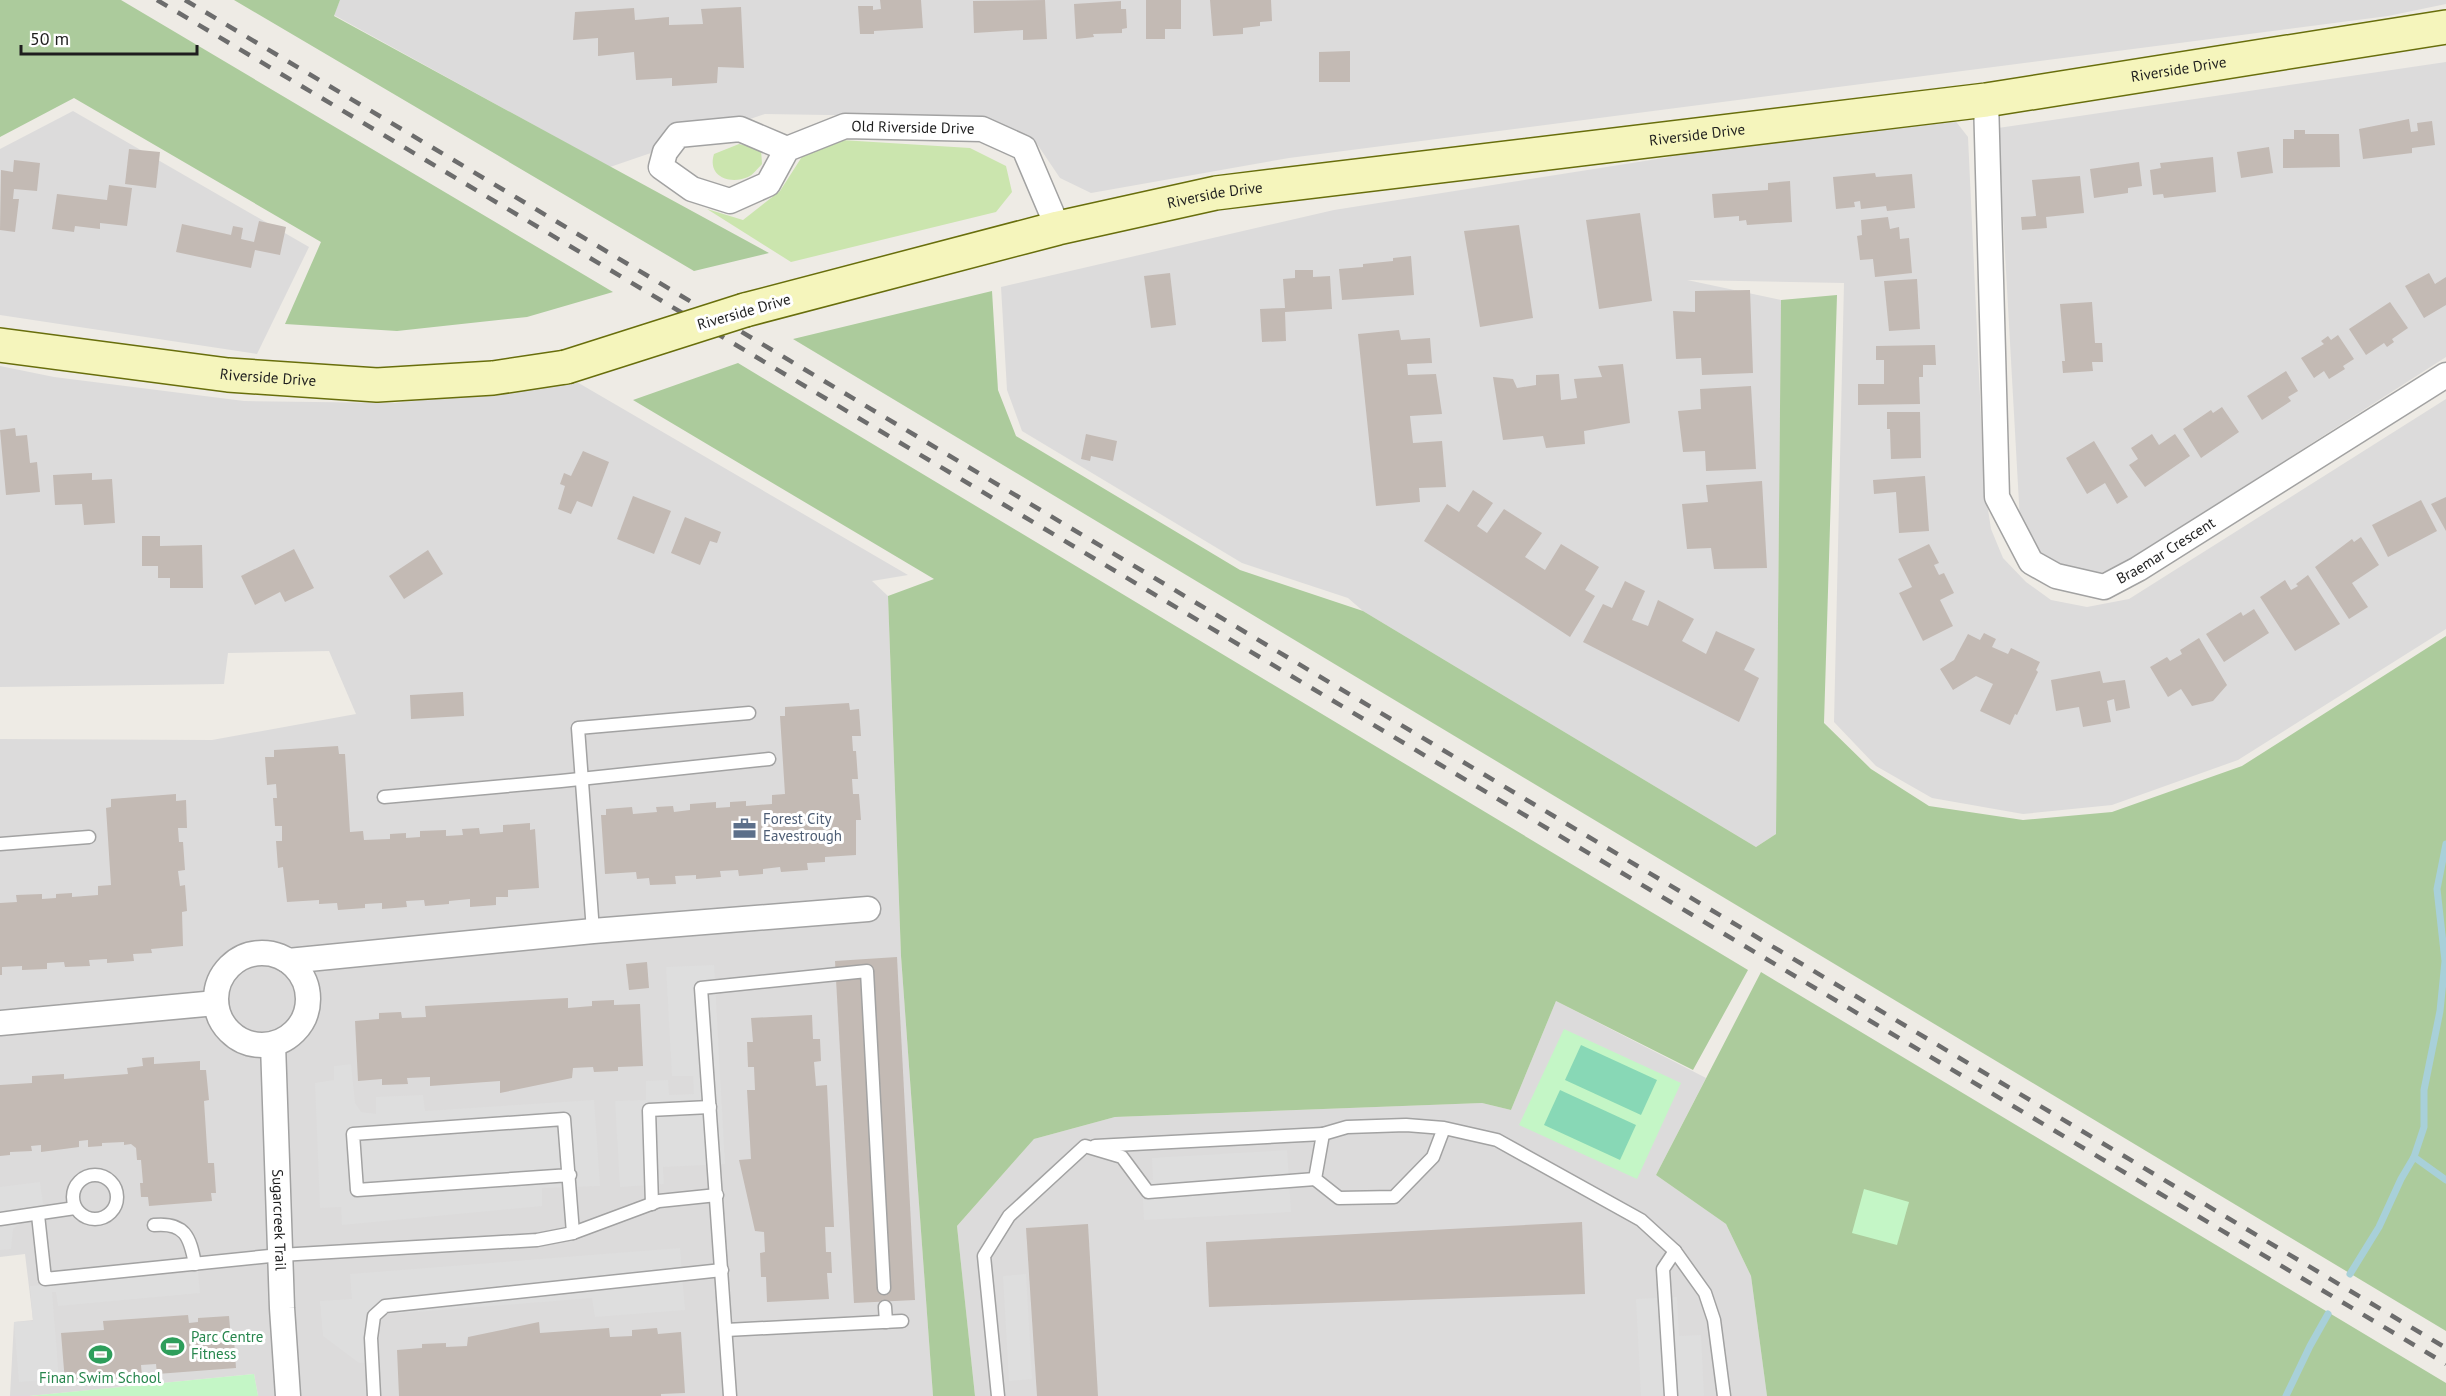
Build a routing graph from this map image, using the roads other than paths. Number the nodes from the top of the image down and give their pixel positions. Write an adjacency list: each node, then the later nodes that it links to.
1 (2446, 27): 2 (main road, Riverside Drive)
2 (1986, 100): 4 (main road, Riverside Drive); 6 (street, Braemar Crescent)
3 (786, 148): 3 (street); 4 (street, Old Riverside Drive)
4 (1058, 228): 5 (main road, Riverside Drive, bridge)
5 (0, 345)
6 (2446, 375)
7 (748, 713): 9 (lane)
8 (769, 759): 9 (lane)
9 (580, 779): 10 (lane); 14 (lane)
10 (384, 798)
11 (89, 837): 12 (lane)
12 (0, 844)
13 (868, 909): 14 (street)
14 (593, 932): 15 (street)
15 (288, 961): 16 (street); 18 (street)
16 (216, 1004): 17 (street); 18 (street)
17 (0, 1023)
18 (273, 1044): 33 (street, Sugarcreek Trail)
19 (710, 1107): 25 (lane); 26 (lane); 36 (lane)
20 (1444, 1128): 21 (lane); 24 (lane); 32 (lane)
21 (1323, 1134): 22 (lane); 24 (lane)
22 (1085, 1146): 24 (lane); 44 (lane)
23 (570, 1175): 23 (lane); 31 (lane)
24 (1315, 1179)
25 (717, 1195): 26 (lane); 35 (lane)
26 (652, 1203): 31 (lane)
27 (75, 1208): 28 (lane)
28 (38, 1215): 29 (lane); 34 (lane)
29 (0, 1219)
30 (154, 1225): 34 (lane)
31 (573, 1233): 33 (lane)
32 (1675, 1251): 45 (lane); 46 (lane)
33 (280, 1255): 34 (lane); 41 (street, Sugarcreek Trail)
34 (195, 1264)
35 (722, 1270): 40 (lane); 42 (lane)
36 (884, 1288)
37 (885, 1307): 39 (lane)
38 (902, 1321): 39 (lane)
39 (886, 1322): 40 (lane)
40 (726, 1330): 43 (lane)
41 (288, 1396)
42 (374, 1396)
43 (730, 1396)
44 (998, 1396)
45 (1671, 1396)
46 (1724, 1396)

